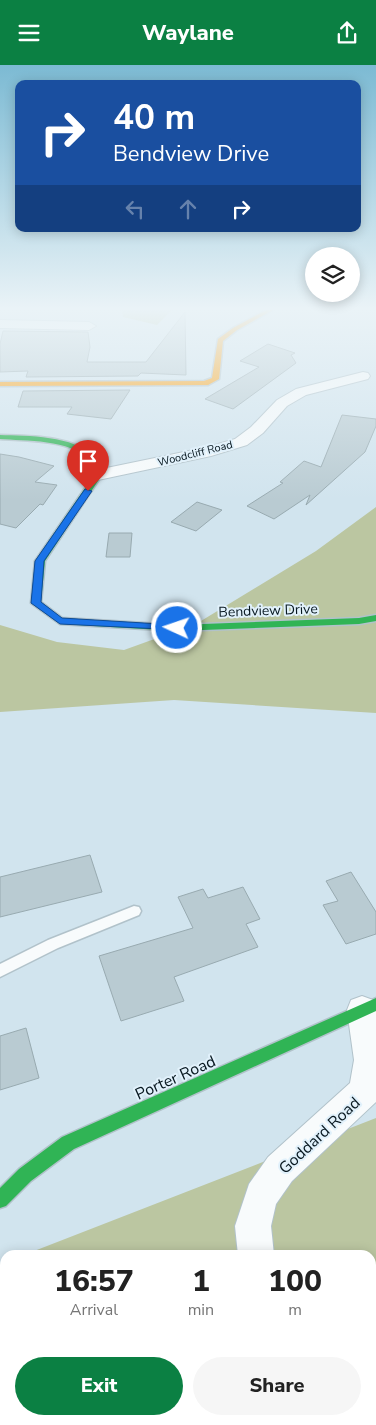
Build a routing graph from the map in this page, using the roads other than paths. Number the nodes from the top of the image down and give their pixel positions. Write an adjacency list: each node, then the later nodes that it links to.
1 (216, 373): 3 (street)
2 (364, 376): 5 (street, Woodcliff Road)
3 (0, 385)
4 (0, 437): 5 (street)
5 (98, 475): 6 (street, Bendview Drive)
6 (376, 618)
7 (134, 911): 8 (lane)
8 (0, 971)
9 (369, 1007): 10 (street, Porter Road); 12 (street, Goddard Road)
10 (12, 1171): 11 (street, Porter Road)
11 (0, 1200)
12 (255, 1250)

